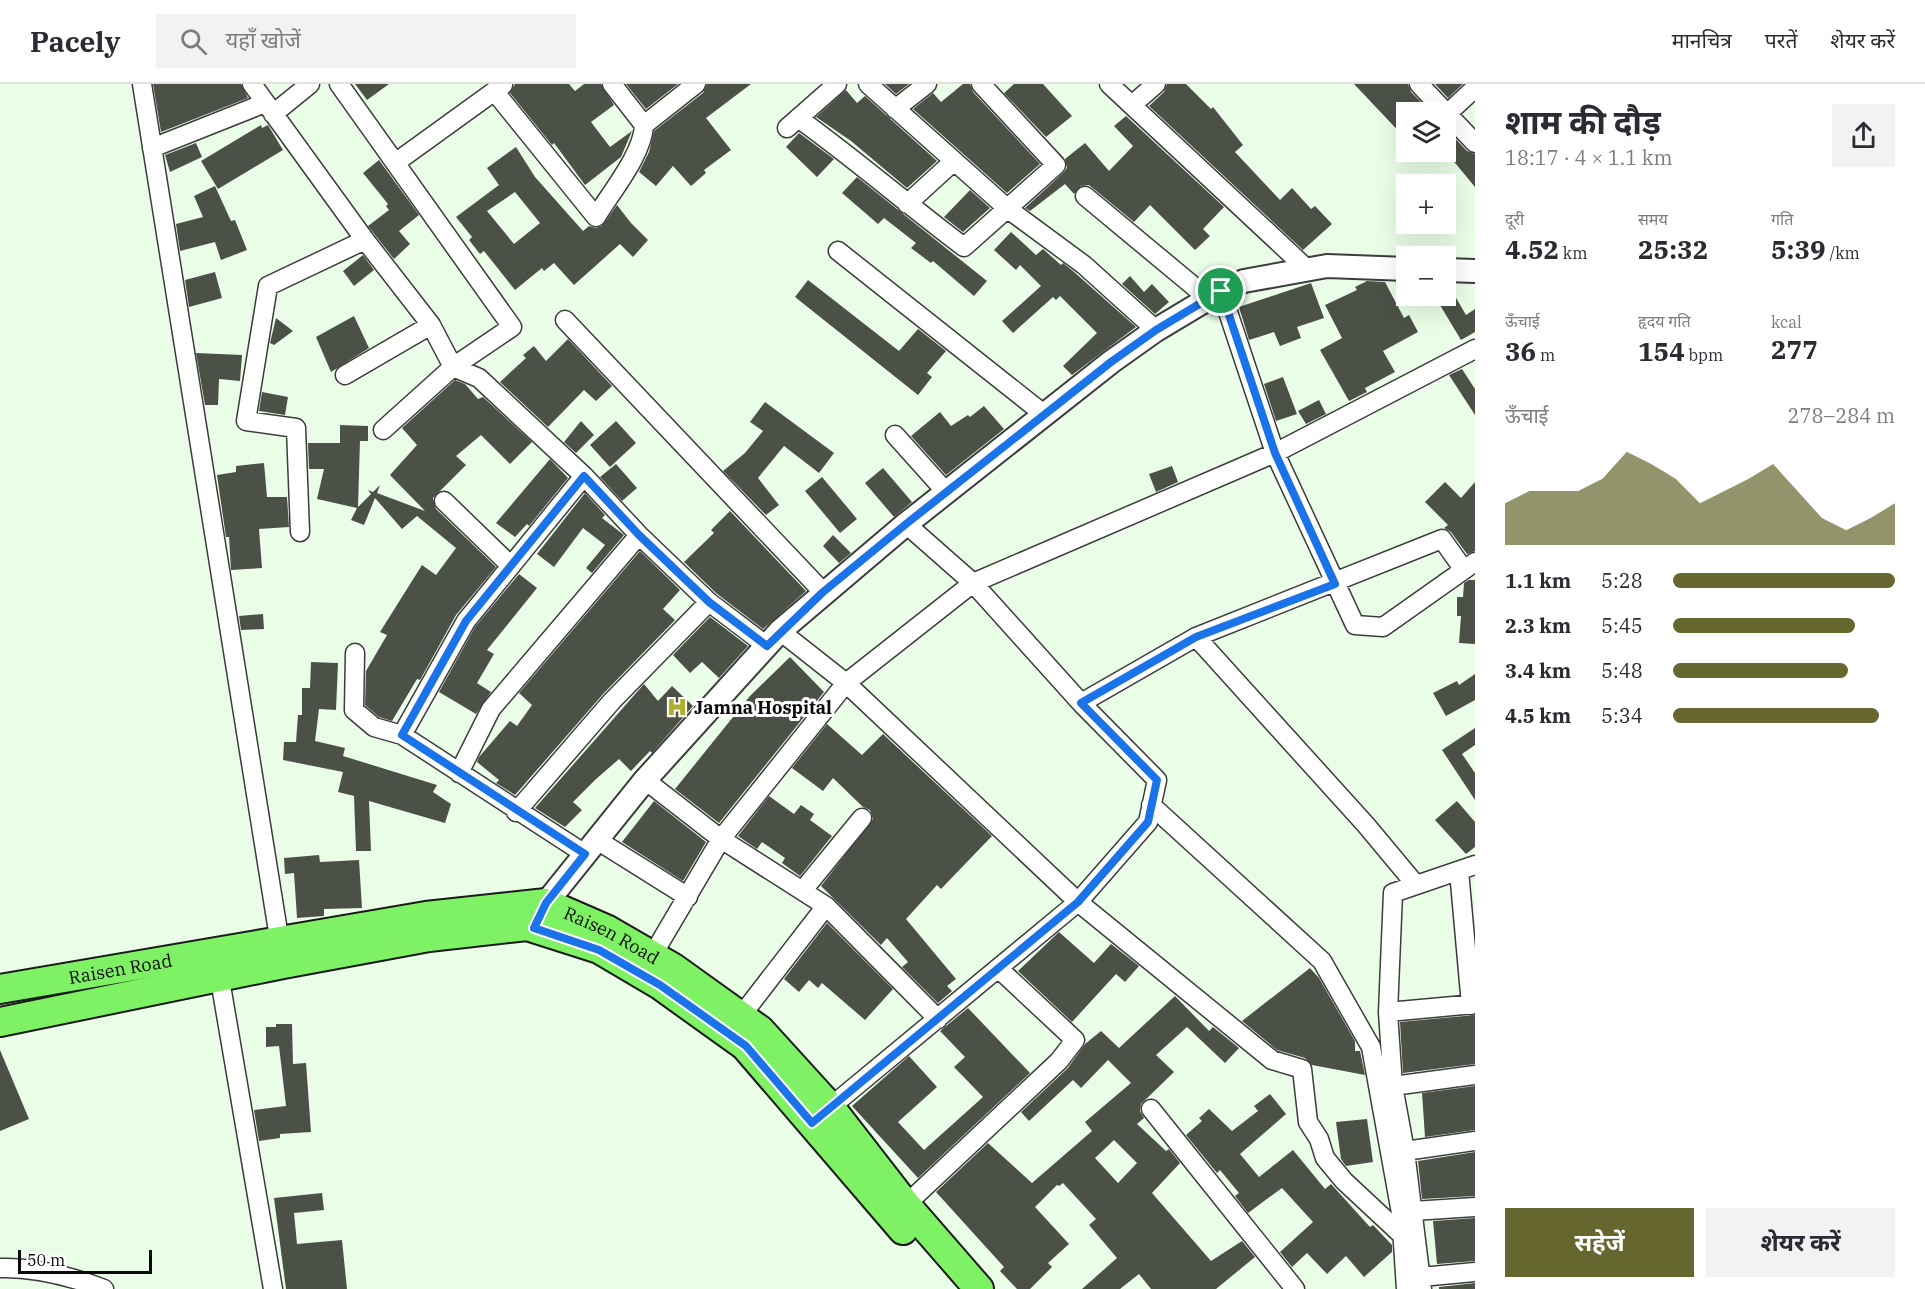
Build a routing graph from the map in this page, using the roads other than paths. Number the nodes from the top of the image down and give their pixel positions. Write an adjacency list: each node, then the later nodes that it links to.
1 (142, 84): 24 (street)
2 (252, 84): 19 (street)
3 (309, 84): 19 (street)
4 (339, 84): 26 (street)
5 (612, 84): 22 (street)
6 (696, 84): 22 (street)
7 (837, 84): 28 (street)
8 (868, 84): 20 (street)
9 (927, 84): 20 (street)
10 (981, 84): 29 (street)
11 (1109, 84): 17 (street)
12 (1156, 84): 17 (street)
13 (1419, 84): 16 (street)
14 (500, 88): 22 (street); 26 (street)
15 (1475, 88): 18 (street)
16 (1437, 102)
17 (1132, 105): 32 (street)
18 (1456, 106)
19 (269, 109): 24 (street); 30 (street)
20 (896, 109): 25 (street)
21 (1456, 122): 23 (street)
22 (644, 125)
23 (1475, 143)
24 (152, 148): 79 (street)
25 (954, 161): 28 (street); 29 (street)
26 (395, 163): 41 (street)
27 (1085, 196): 36 (street)
28 (907, 204): 29 (street)
29 (1008, 209): 39 (street)
30 (365, 240): 38 (street); 51 (street)
31 (838, 251): 43 (street)
32 (1307, 269): 33 (street); 36 (street)
33 (1396, 269)
34 (1456, 271): 35 (street)
35 (1475, 272)
36 (1215, 295): 39 (street); 46 (street)
37 (565, 320): 57 (street)
38 (430, 324): 41 (street); 42 (street)
39 (1156, 330): 43 (street)
40 (1475, 349): 46 (street)
41 (453, 367): 44 (street); 47 (street)
42 (345, 375)
43 (1045, 415): 48 (street)
44 (383, 430)
45 (895, 435): 48 (street)
46 (1275, 453): 55 (street); 56 (street)
47 (584, 476): 52 (street); 53 (street)
48 (947, 493): 50 (street)
49 (444, 501): 53 (street)
50 (906, 524): 55 (street); 57 (street)
51 (300, 532)
52 (639, 535): 58 (street); 65 (street)
53 (510, 565): 64 (street)
54 (1470, 566): 56 (street); 56 (street)
55 (973, 583): 62 (street); 63 (street)
56 (1335, 584): 59 (street)
57 (823, 592): 60 (street)
58 (709, 602): 60 (street); 68 (street)
59 (1196, 637): 63 (street); 73 (street)
60 (774, 639): 62 (street); 66 (street)
61 (355, 653): 64 (street)
62 (846, 683): 70 (street); 76 (street)
63 (1081, 703): 67 (street)
64 (402, 735): 65 (street)
65 (459, 773): 68 (street)
66 (645, 780): 70 (street); 71 (street)
67 (1151, 805): 76 (street); 98 (street)
68 (516, 812): 71 (street)
69 (862, 818): 74 (street)
70 (722, 839): 74 (street); 75 (street)
71 (591, 847): 75 (street); 78 (street)
72 (1467, 868): 73 (street); 84 (street)
73 (1416, 885): 85 (street)
74 (803, 890): 77 (street)
75 (688, 897): 80 (street)
76 (1078, 902): 82 (street); 98 (street)
77 (826, 906): 86 (street); 87 (street)
78 (540, 916): 79 (main road, Raisen Road); 80 (main road, Raisen Road); 92 (main road, Raisen Road)
79 (282, 952): 81 (main road, Raisen Road)
80 (652, 956): 86 (main road, Raisen Road)
81 (218, 964): 83 (main road, Raisen Road); 88 (main road, Raisen Road); 103 (street)
82 (998, 968): 87 (street); 96 (street)
83 (0, 989)
84 (1473, 1004): 85 (street)
85 (1388, 1012): 90 (street)
86 (741, 1016): 92 (main road, Raisen Road)
87 (938, 1019): 92 (street)
88 (0, 1022)
89 (1475, 1075): 90 (street)
90 (1393, 1086): 94 (street)
91 (1151, 1109): 106 (street)
92 (821, 1115): 96 (main road, Raisen Road)
93 (1475, 1141): 94 (street)
94 (1405, 1151): 97 (street)
95 (1475, 1207): 97 (street)
96 (899, 1211): 104 (main road, Raisen Road); 105 (main road, Raisen Road)
97 (1413, 1211): 101 (street)
98 (1402, 1236): 107 (street)
99 (0, 1268): 102 (street)
100 (1475, 1272): 101 (street)
101 (1422, 1283)
102 (104, 1289)
103 (273, 1289)
104 (953, 1289)
105 (979, 1289)
106 (1295, 1289)
107 (1406, 1289)

